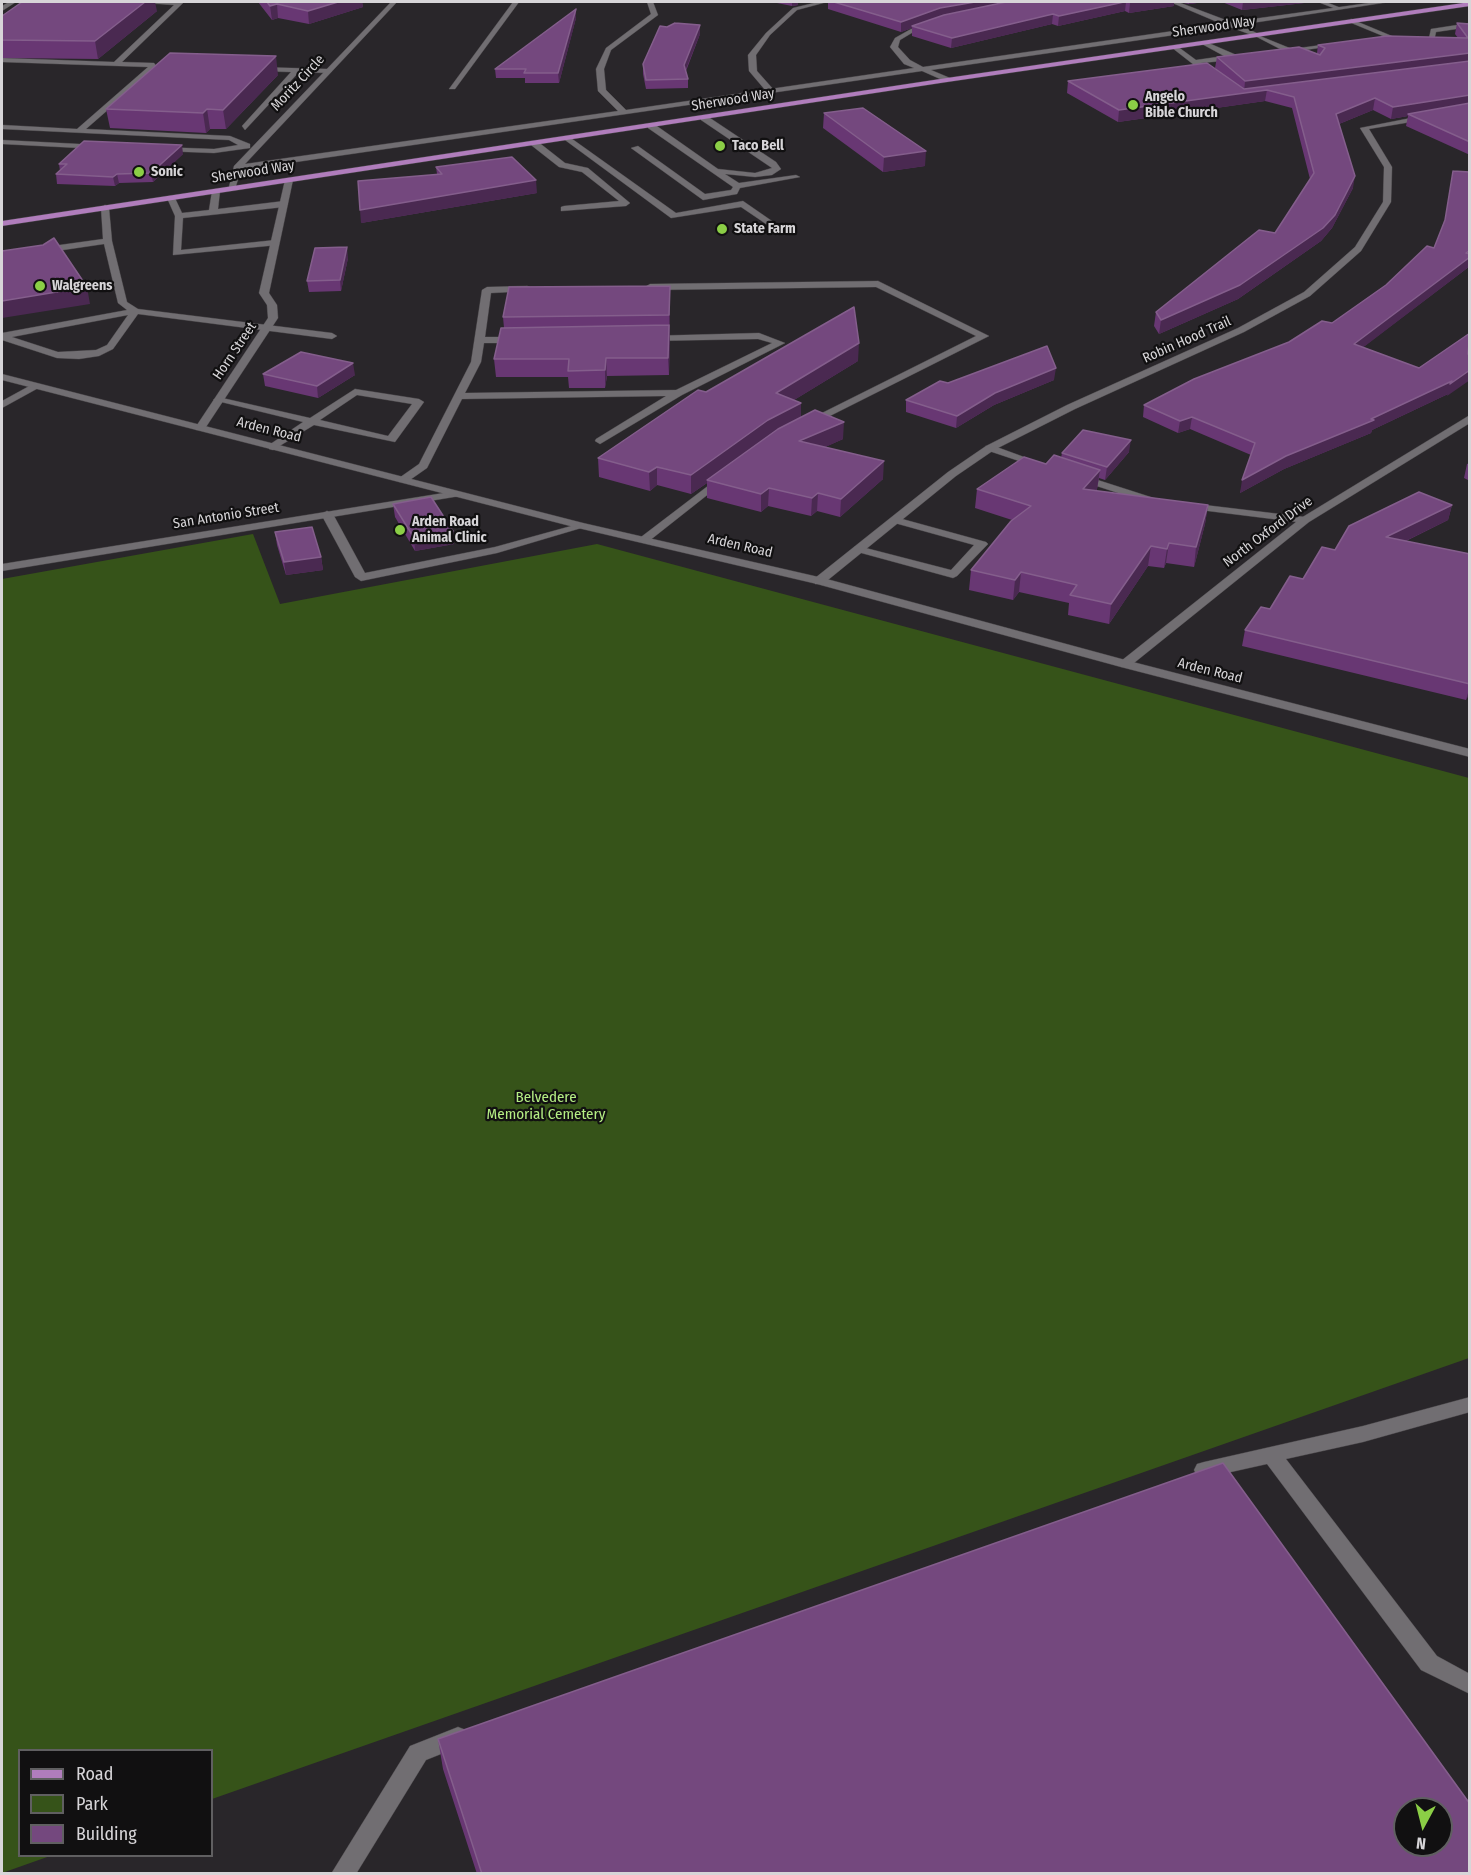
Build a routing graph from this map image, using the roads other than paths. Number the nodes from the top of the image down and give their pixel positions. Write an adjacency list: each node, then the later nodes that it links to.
1 (2, 2): 2 (street)
2 (11, 2): 14 (street)
3 (134, 2): 32 (street)
4 (394, 2): 38 (street, Moritz Circle)
5 (516, 2): 41 (street)
6 (650, 2): 43 (street)
7 (824, 2): 42 (street)
8 (1173, 2): 17 (street)
9 (1321, 2): 13 (street)
10 (1386, 2): 13 (street, Sherwood Way)
11 (1457, 2): 12 (street)
12 (1469, 5): 16 (main road, Sherwood Way)
13 (1338, 8): 17 (street, Sherwood Way)
14 (2, 9)
15 (942, 21): 35 (street)
16 (1351, 21): 19 (main road, Sherwood Way); 20 (street)
17 (1226, 24): 19 (street); 35 (street, Sherwood Way)
18 (1470, 25): 20 (street)
19 (1257, 35): 22 (main road, Sherwood Way); 25 (street)
20 (1397, 40): 21 (street)
21 (1370, 41)
22 (1204, 43): 24 (main road, Sherwood Way); 28 (street)
23 (1347, 44): 25 (street)
24 (1175, 47): 31 (street); 39 (main road, Sherwood Way)
25 (1291, 51): 26 (street); 29 (street)
26 (1268, 53)
27 (1244, 56): 28 (street)
28 (1233, 58): 31 (street)
29 (1309, 58)
30 (2, 60): 32 (street)
31 (1195, 62): 40 (street)
32 (116, 64): 33 (street)
33 (154, 65): 34 (street); 49 (street)
34 (166, 66)
35 (920, 67): 39 (street); 42 (street, Sherwood Way)
36 (250, 69): 37 (street)
37 (297, 70): 38 (street); 48 (street)
38 (328, 72): 54 (street, Moritz Circle)
39 (947, 80): 45 (main road, Sherwood Way)
40 (1223, 83)
41 (452, 87)
42 (770, 89): 43 (street, Sherwood Way)
43 (623, 111): 58 (street, Sherwood Way)
44 (1434, 116): 97 (street, Robin Hood Trail)
45 (704, 118): 46 (main road, Sherwood Way); 59 (street)
46 (651, 126): 50 (main road, Sherwood Way); 59 (street)
47 (2, 127): 49 (street)
48 (245, 128)
49 (79, 130): 53 (street)
50 (568, 138): 52 (main road, Sherwood Way); 72 (street)
51 (2, 142): 55 (street)
52 (534, 143): 61 (main road, Sherwood Way); 68 (street)
53 (243, 146): 54 (street); 57 (street)
54 (257, 146): 58 (street, Moritz Circle)
55 (108, 147)
56 (635, 148): 62 (street)
57 (155, 149)
58 (237, 168): 63 (street, Moritz Circle)
59 (712, 169): 62 (street)
60 (796, 177): 62 (street)
61 (289, 180): 63 (main road, Sherwood Way); 66 (street, Horn Street)
62 (737, 186)
63 (231, 189): 64 (main road, Sherwood Way)
64 (216, 191): 65 (main road, Sherwood Way); 69 (street)
65 (171, 198): 67 (main road, Sherwood Way); 70 (street)
66 (284, 204): 69 (street); 74 (street, Horn Street)
67 (105, 208): 71 (main road, Sherwood Way); 73 (street)
68 (564, 209)
69 (213, 212): 70 (street)
70 (179, 216): 74 (street)
71 (2, 224)
72 (778, 228)
73 (108, 241): 75 (street); 78 (street)
74 (275, 243): 79 (street, Horn Street)
75 (2, 256)
76 (641, 288): 93 (street)
77 (534, 289): 83 (street)
78 (136, 311): 79 (street); 81 (street); 81 (street)
79 (267, 328): 80 (street); 89 (street, Horn Street)
80 (332, 336)
81 (2, 337)
82 (642, 338): 87 (street)
83 (479, 340): 84 (street); 88 (street)
84 (526, 340)
85 (2, 377): 86 (street, Arden Road)
86 (37, 386): 90 (street); 94 (street, Arden Road)
87 (678, 393): 88 (street); 95 (street)
88 (459, 396): 99 (street)
89 (218, 400): 92 (street); 94 (street, Horn Street)
90 (2, 405)
91 (1470, 418): 103 (street, North Oxford Drive)
92 (312, 421): 92 (street); 96 (street)
93 (804, 426)
94 (200, 428): 96 (street, Arden Road)
95 (600, 441)
96 (273, 447): 99 (street, Arden Road)
97 (990, 448): 102 (street, Robin Hood Trail); 103 (street)
98 (729, 474): 105 (street)
99 (403, 480): 100 (street, Arden Road)
100 (456, 494): 101 (street, San Antonio Street); 104 (street, Arden Road)
101 (327, 514): 104 (street); 107 (street, San Antonio Street)
102 (895, 520): 106 (street, Robin Hood Trail); 106 (street)
103 (1305, 520): 109 (street, North Oxford Drive)
104 (582, 526): 105 (street, Arden Road)
105 (645, 539): 108 (street, Arden Road)
106 (858, 549): 108 (street, Robin Hood Trail)
107 (2, 568)
108 (819, 581): 109 (street, Arden Road)
109 (1125, 664): 110 (street, Arden Road)
110 (1470, 753)
111 (1470, 1404): 112 (street)
112 (1272, 1455): 113 (street); 114 (street)
113 (1183, 1478)
114 (1470, 1685)
115 (482, 1729): 116 (street)
116 (342, 1874)

